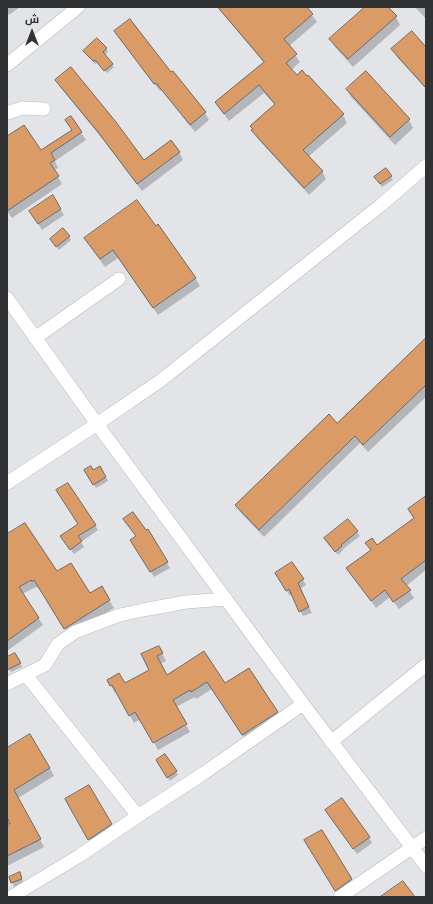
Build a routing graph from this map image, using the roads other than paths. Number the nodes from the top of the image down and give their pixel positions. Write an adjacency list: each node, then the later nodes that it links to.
1 (78, 7): 2 (street)
2 (9, 59)
3 (44, 109): 4 (street)
4 (7, 113)
5 (426, 166): 9 (street)
6 (119, 278): 8 (street)
7 (7, 298): 8 (street)
8 (35, 338): 9 (street)
9 (97, 424): 10 (street); 11 (street)
10 (7, 482)
11 (226, 599): 13 (street); 15 (street)
12 (426, 665): 16 (street)
13 (26, 675): 14 (street); 17 (street)
14 (7, 684)
15 (303, 704): 16 (street); 17 (street)
16 (331, 742): 19 (street)
17 (138, 816): 21 (street)
18 (426, 838): 19 (street)
19 (413, 848): 20 (street); 22 (street)
20 (426, 866)
21 (11, 897)
22 (340, 897)

